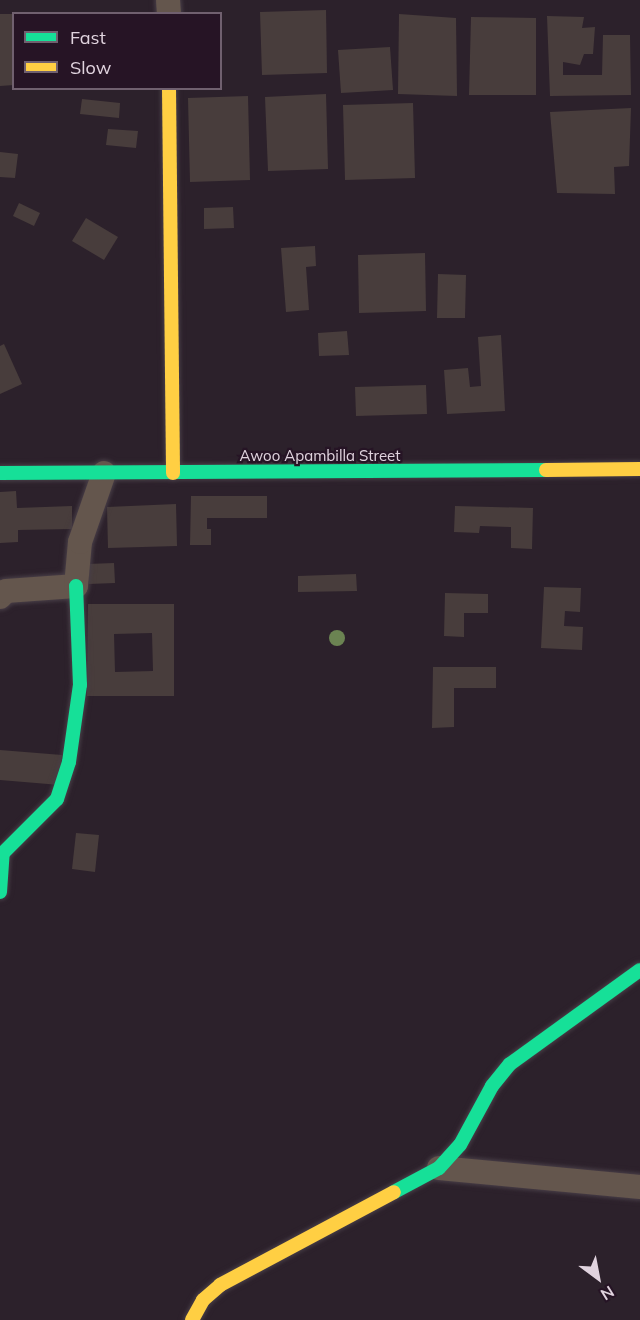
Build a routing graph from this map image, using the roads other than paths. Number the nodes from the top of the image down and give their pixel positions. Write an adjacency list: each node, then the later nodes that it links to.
1 (169, 90): 5 (street)
2 (640, 469): 5 (street, Awoo Apambilla Street)
3 (0, 473): 4 (street, Awoo Apambilla Street)
4 (104, 473): 5 (street, Awoo Apambilla Street); 6 (street)
5 (173, 473)
6 (76, 586): 7 (street); 8 (street)
7 (0, 597)
8 (0, 892)
9 (640, 970): 10 (street)
10 (439, 1168): 11 (street); 12 (street)
11 (640, 1187)
12 (192, 1320)

